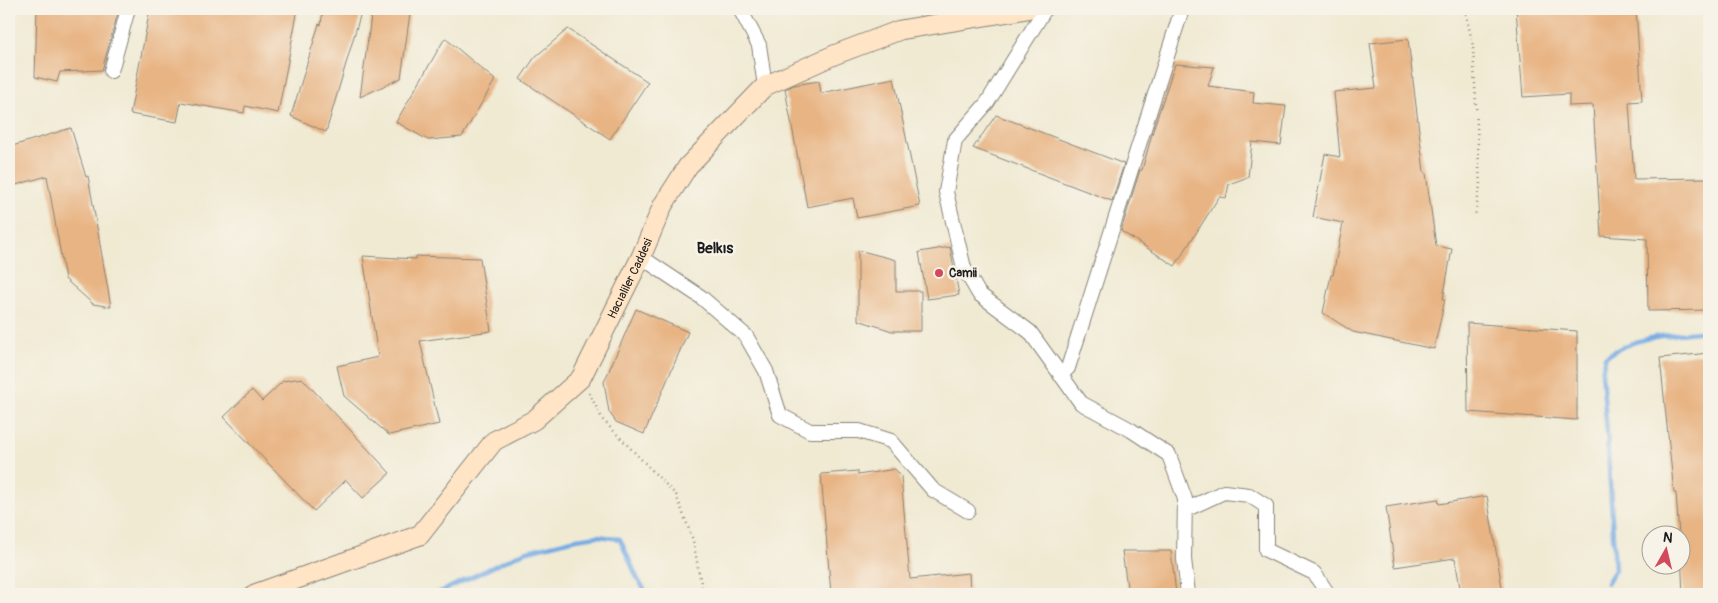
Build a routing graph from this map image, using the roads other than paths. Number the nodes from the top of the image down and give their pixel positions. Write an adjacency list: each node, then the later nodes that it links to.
1 (128, 9): 6 (street)
2 (740, 9): 7 (street)
3 (1027, 9): 7 (street, Hacıaliler Caddesi)
4 (1045, 9): 9 (street)
5 (1182, 9): 9 (street)
6 (111, 71)
7 (765, 86): 8 (street, Hacıaliler Caddesi)
8 (641, 257): 11 (street); 12 (street, Hacıaliler Caddesi)
9 (1060, 375): 10 (street)
10 (1185, 510): 13 (street); 14 (street)
11 (968, 511)
12 (255, 594)
13 (1188, 594)
14 (1328, 594)

